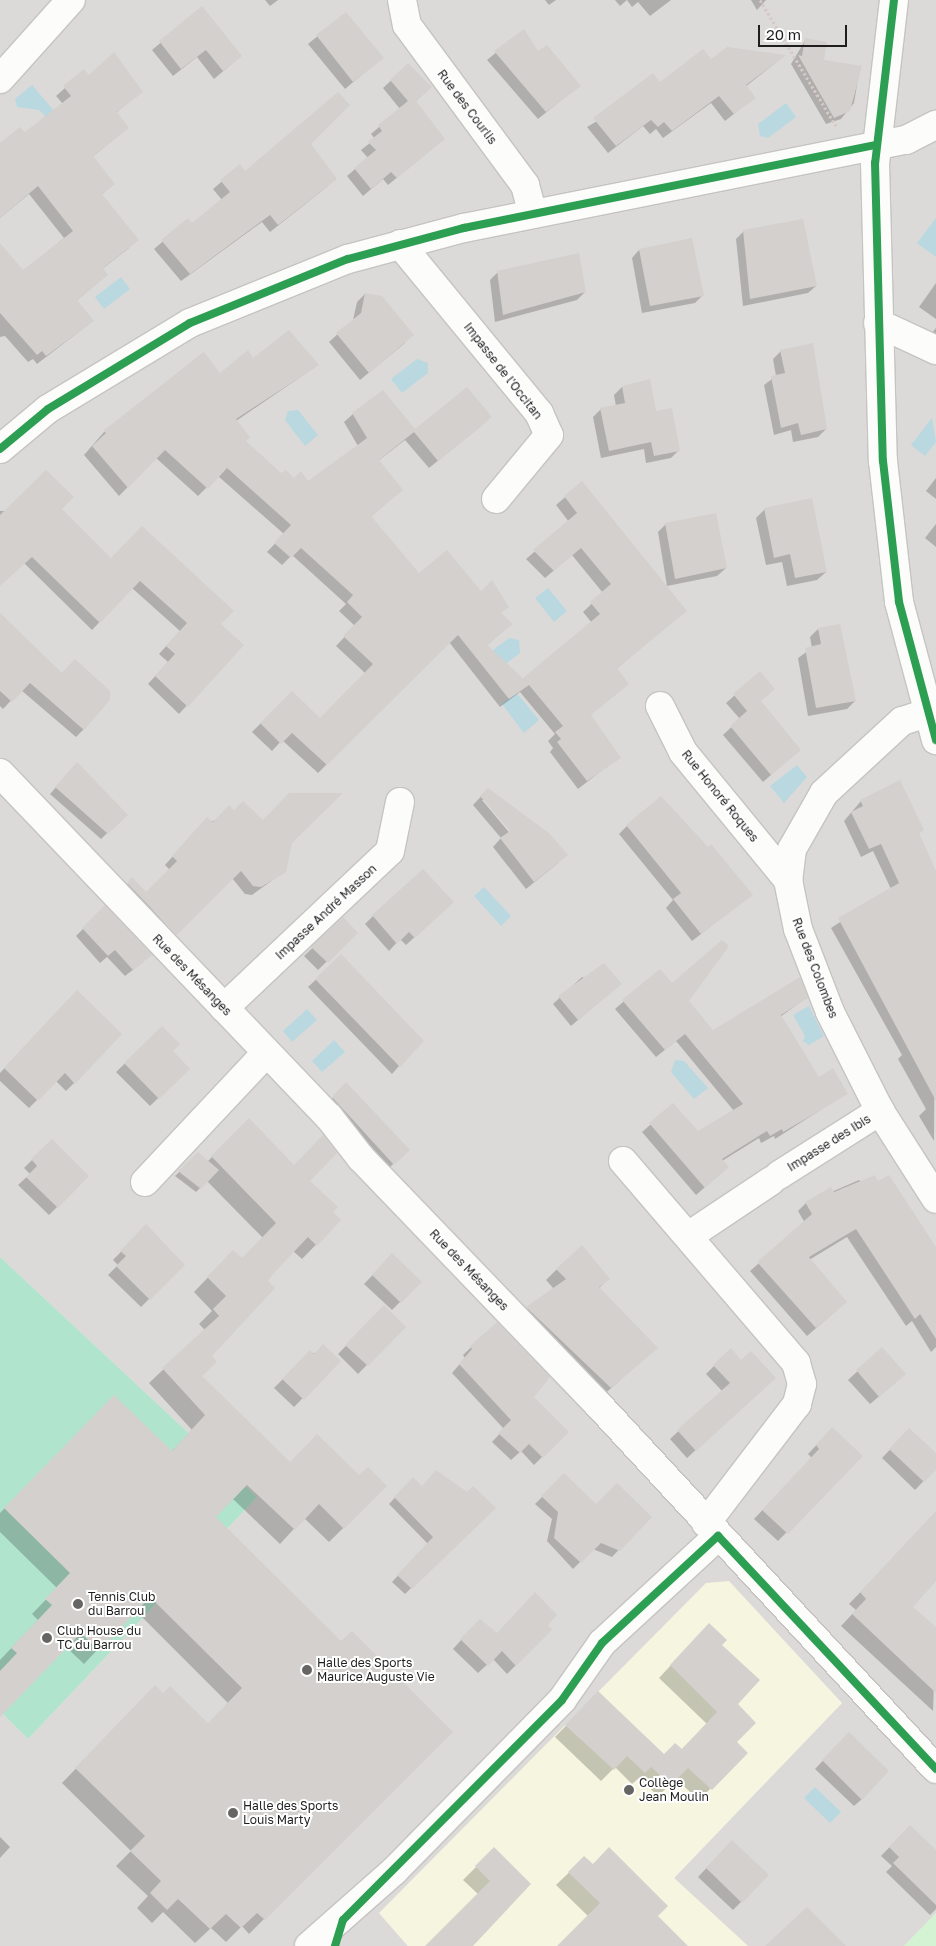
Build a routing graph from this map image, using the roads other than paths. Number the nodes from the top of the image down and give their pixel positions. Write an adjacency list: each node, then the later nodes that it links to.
1 (71, 0): 4 (street)
2 (402, 0): 7 (street, Rue des Courlis)
3 (894, 0): 6 (street)
4 (0, 79)
5 (936, 125): 6 (street)
6 (864, 148): 7 (street); 9 (street)
7 (533, 214): 8 (street)
8 (400, 244): 11 (street); 12 (street, Impasse de l'Occitan)
9 (878, 323): 10 (street); 14 (street)
10 (936, 350)
11 (0, 449)
12 (496, 499)
13 (660, 706): 18 (street, Rue Honoré Roques)
14 (927, 713): 15 (street); 18 (street, Rue des Colombes)
15 (936, 740)
16 (0, 773): 19 (street, Rue des Mésanges)
17 (400, 802): 19 (street, Impasse André Masson)
18 (788, 880): 21 (street, Rue des Colombes)
19 (224, 1008): 20 (street, Rue des Mésanges)
20 (265, 1054): 23 (street); 26 (street, Rue des Mésanges)
21 (880, 1111): 24 (street, Rue des Colombes); 25 (street, Impasse des Ibis)
22 (623, 1161): 25 (street)
23 (145, 1182)
24 (936, 1199)
25 (690, 1235): 26 (street)
26 (712, 1530): 27 (street, Rue des Mésanges); 28 (street)
27 (936, 1769)
28 (343, 1920): 29 (street); 30 (street)
29 (309, 1946)
30 (335, 1946)

